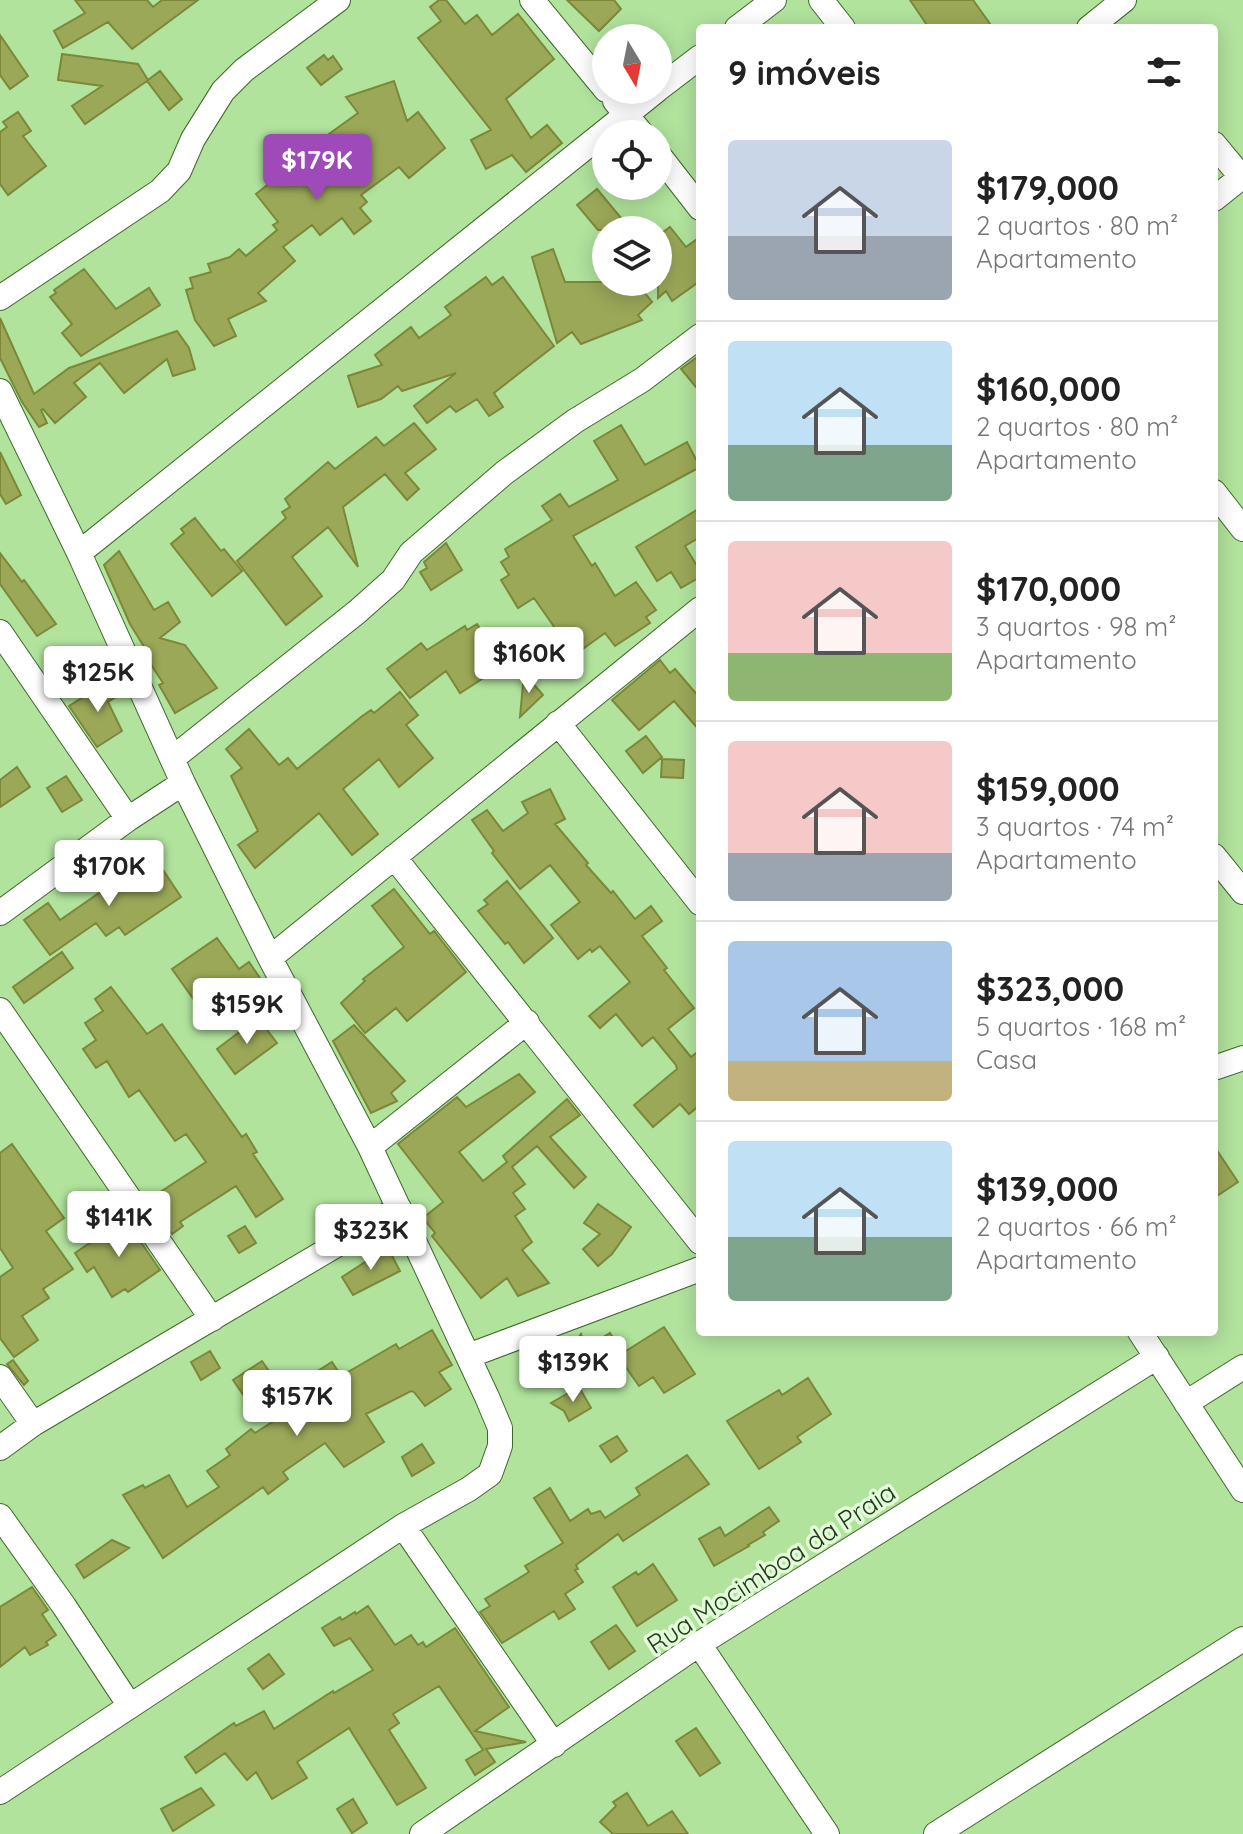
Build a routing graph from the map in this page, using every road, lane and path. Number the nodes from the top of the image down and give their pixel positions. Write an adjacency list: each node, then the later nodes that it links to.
1 (338, 0): 19 (street)
2 (532, 0): 8 (street)
3 (774, 0): 5 (street)
4 (821, 0): 6 (street)
5 (742, 24)
6 (840, 24)
7 (696, 60): 9 (street)
8 (592, 73)
9 (672, 78)
10 (618, 104): 12 (street)
11 (639, 104): 12 (street)
12 (626, 114): 13 (street); 24 (street)
13 (631, 120)
14 (1218, 149): 16 (street)
15 (672, 172): 18 (street)
16 (1243, 178): 17 (street)
17 (1218, 196)
18 (696, 203)
19 (0, 298)
20 (696, 339): 28 (street)
21 (0, 391): 24 (street)
22 (1218, 497): 23 (street)
23 (1243, 529)
24 (79, 553): 28 (street)
25 (696, 612): 27 (street)
26 (0, 632): 30 (street)
27 (558, 723): 31 (street); 34 (street)
28 (173, 758): 29 (street)
29 (183, 783): 30 (street); 36 (street)
30 (128, 819): 35 (street)
31 (394, 857): 36 (street); 38 (street)
32 (1218, 861): 33 (street)
33 (1243, 892)
34 (696, 898)
35 (0, 913)
36 (270, 958): 41 (street)
37 (0, 1010): 45 (street)
38 (527, 1022): 41 (street); 43 (street)
39 (1243, 1058): 40 (street)
40 (1218, 1067)
41 (370, 1147): 42 (street)
42 (399, 1208): 45 (street); 47 (street)
43 (696, 1237)
44 (696, 1270): 47 (street)
45 (212, 1319): 52 (street)
46 (1143, 1336): 48 (street)
47 (468, 1356): 56 (street)
48 (1157, 1357): 51 (street); 58 (street, Rua Mocimboa da Praia)
49 (1243, 1367): 51 (street)
50 (0, 1377): 52 (street)
51 (1186, 1403): 54 (street)
52 (33, 1424): 53 (street)
53 (0, 1448)
54 (1243, 1490)
55 (0, 1516): 59 (street)
56 (403, 1526): 59 (street); 60 (street)
57 (1243, 1639): 64 (street)
58 (699, 1644): 60 (street, Rua Mocimboa da Praia); 63 (street)
59 (130, 1706): 61 (street)
60 (554, 1745): 62 (street, Rua Mocimboa da Praia)
61 (0, 1792)
62 (422, 1834)
63 (827, 1834)
64 (936, 1834)

